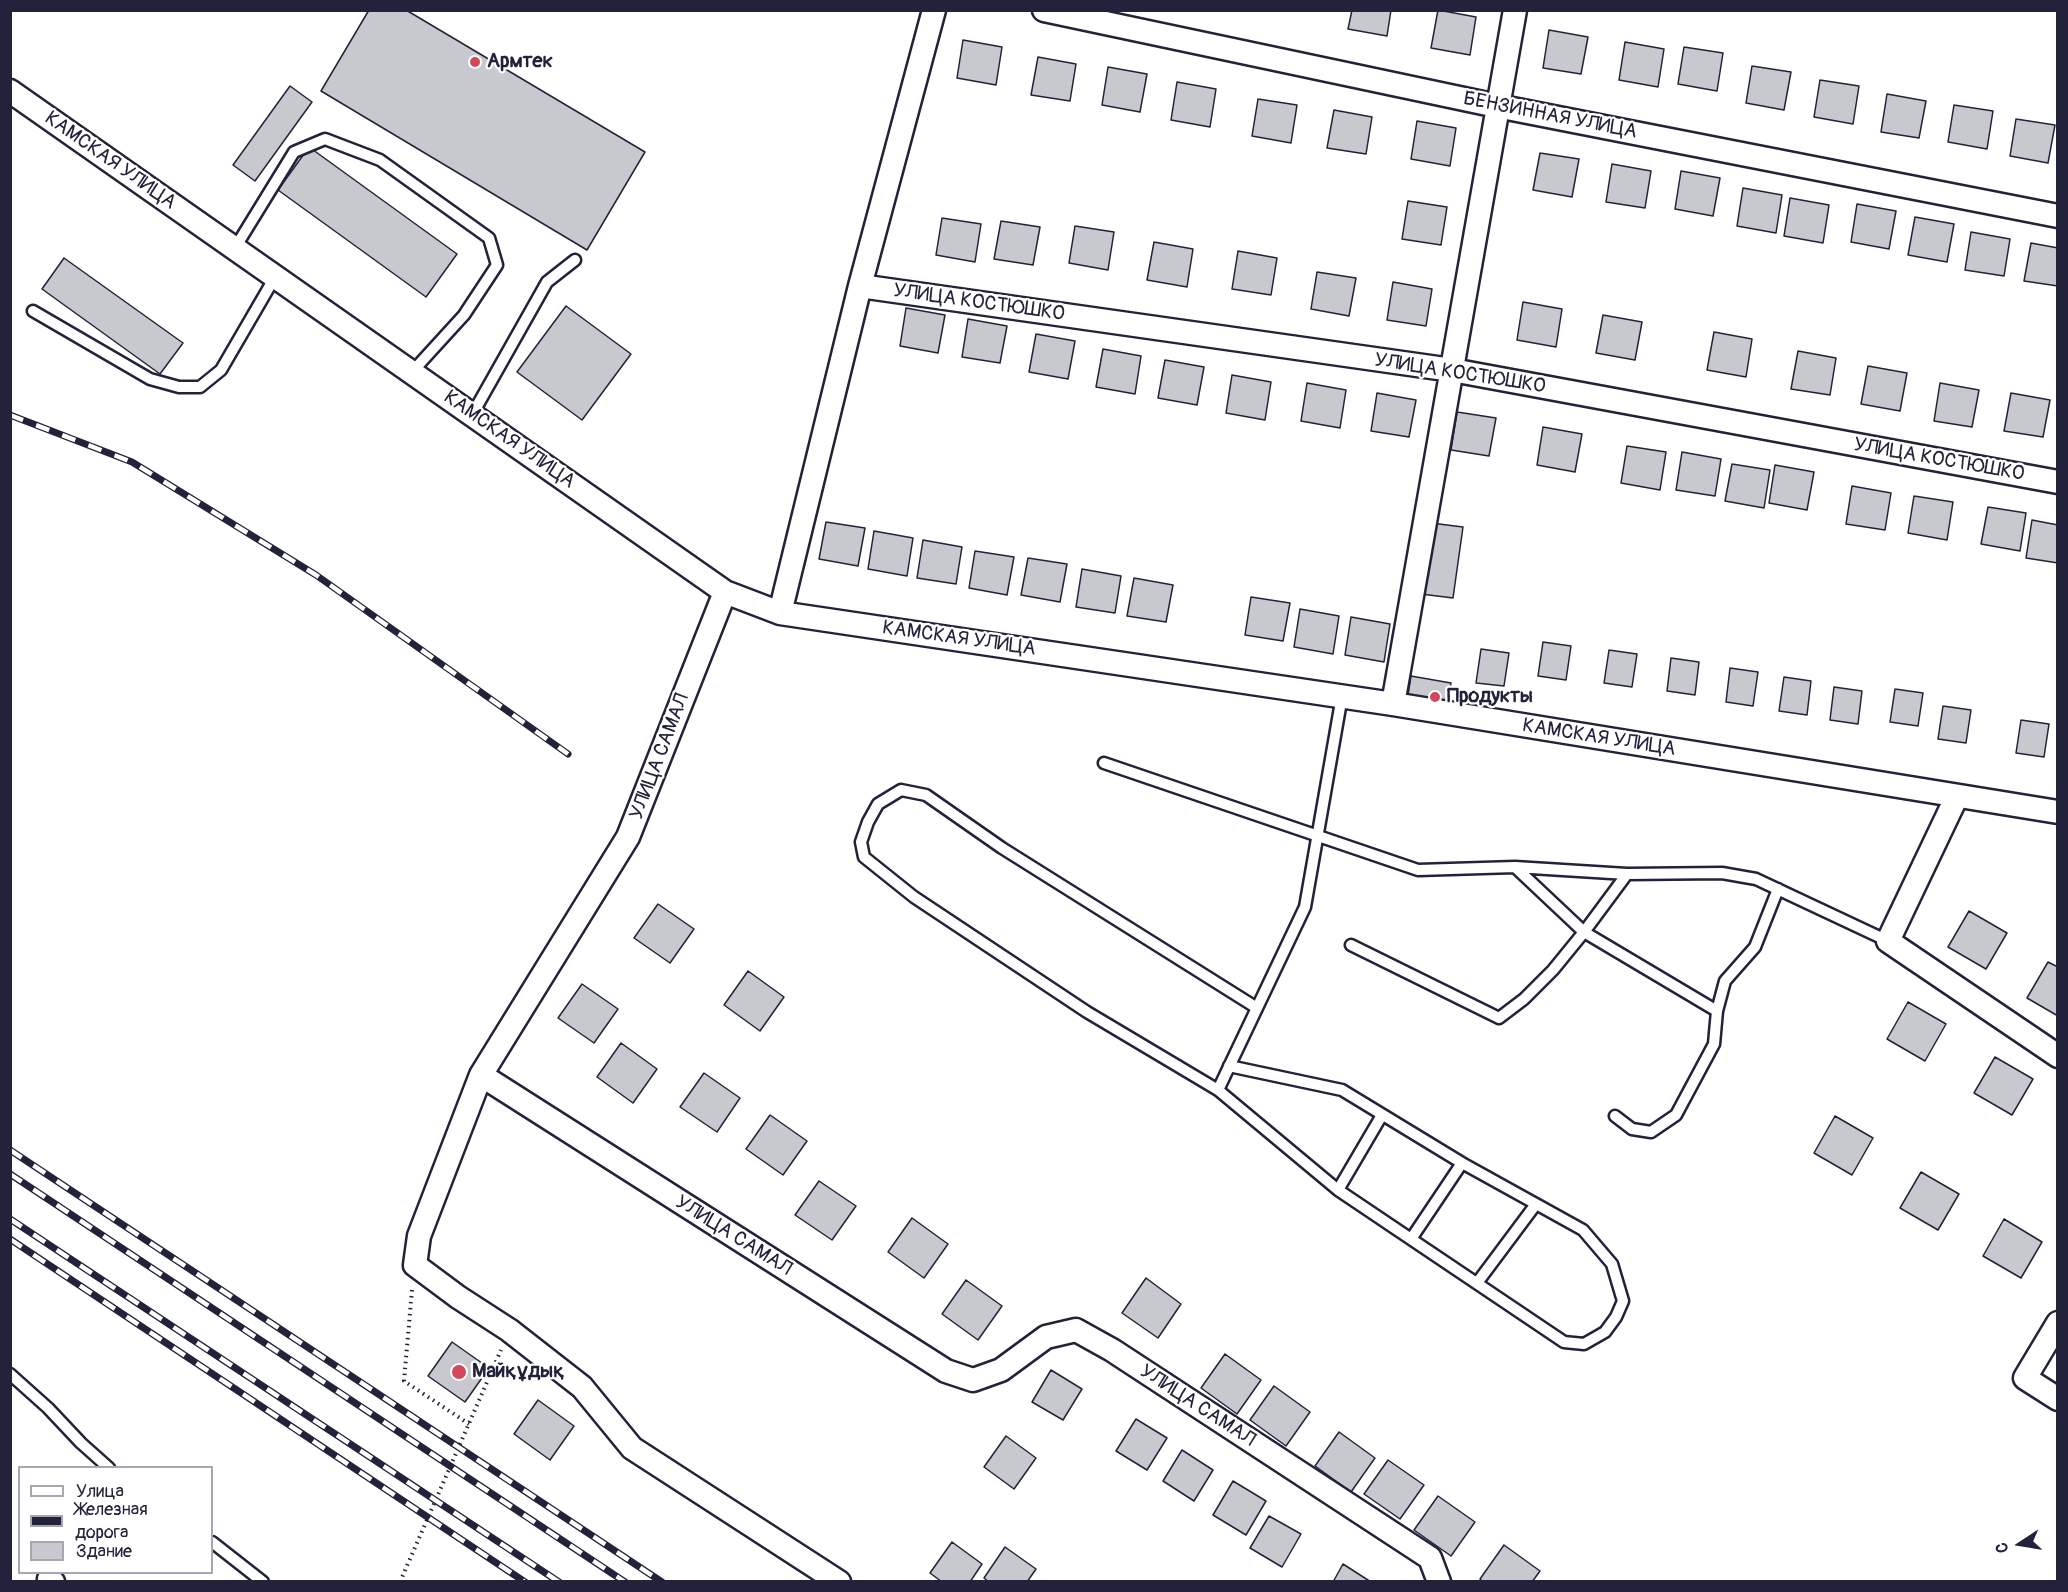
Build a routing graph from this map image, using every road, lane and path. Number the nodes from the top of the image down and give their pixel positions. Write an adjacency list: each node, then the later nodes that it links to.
1 (934, 10): 10 (street)
2 (1044, 10): 5 (street, БЕНЗИННАЯ УЛИЦА)
3 (1515, 10): 5 (street)
4 (10, 91): 7 (street, КАМСКАЯ УЛИЦА)
5 (1497, 106): 6 (street, БЕНЗИННАЯ УЛИЦА); 12 (street)
6 (2058, 216)
7 (235, 248): 9 (street, КАМСКАЯ УЛИЦА); 13 (lane)
8 (574, 260): 14 (lane)
9 (275, 277): 11 (lane); 13 (street, КАМСКАЯ УЛИЦА)
10 (860, 286): 12 (street, УЛИЦА КОСТЮШКО); 17 (street)
11 (33, 311)
12 (1452, 370): 15 (street, УЛИЦА КОСТЮШКО); 19 (street)
13 (412, 372): 14 (street, КАМСКАЯ УЛИЦА)
14 (472, 415): 16 (street, КАМСКАЯ УЛИЦА)
15 (2058, 482)
16 (725, 592): 17 (street, КАМСКАЯ УЛИЦА); 34 (street, УЛИЦА САМАЛ)
17 (780, 613): 18 (street, КАМСКАЯ УЛИЦА)
18 (1342, 696): 19 (street, КАМСКАЯ УЛИЦА); 23 (lane)
19 (1393, 704): 21 (street, КАМСКАЯ УЛИЦА)
20 (1104, 763): 23 (lane)
21 (1957, 796): 22 (street, КАМСКАЯ УЛИЦА); 28 (street)
22 (2058, 812)
23 (1317, 837): 24 (lane); 30 (lane)
24 (1515, 867): 25 (lane); 27 (lane)
25 (1627, 874): 26 (lane); 27 (lane)
26 (1778, 889): 28 (lane); 31 (lane)
27 (1584, 932): 29 (lane); 31 (lane)
28 (1888, 941): 32 (street)
29 (1351, 945)
30 (1257, 1008): 33 (lane); 35 (lane)
31 (1717, 1011): 37 (lane)
32 (2058, 1056)
33 (1229, 1066): 35 (lane); 36 (lane)
34 (481, 1075): 42 (street); 56 (street, УЛИЦА САМАЛ)
35 (1218, 1090): 39 (lane)
36 (1382, 1115): 38 (lane); 39 (lane)
37 (1615, 1116)
38 (1462, 1163): 40 (lane); 41 (lane)
39 (1338, 1190): 41 (lane)
40 (1536, 1204): 43 (lane); 43 (lane)
41 (1412, 1239): 43 (lane)
42 (415, 1265): 45 (street); 48 (path)
43 (1477, 1283)
44 (2058, 1323): 47 (street)
45 (509, 1330): 48 (path); 55 (street)
46 (10, 1374): 49 (lane)
47 (2058, 1399)
48 (469, 1424): 54 (path)
49 (108, 1466)
50 (213, 1543): 51 (lane)
51 (249, 1571): 52 (lane); 53 (lane)
52 (243, 1581)
53 (263, 1581)
54 (400, 1581)
55 (839, 1581)
56 (1439, 1581)

